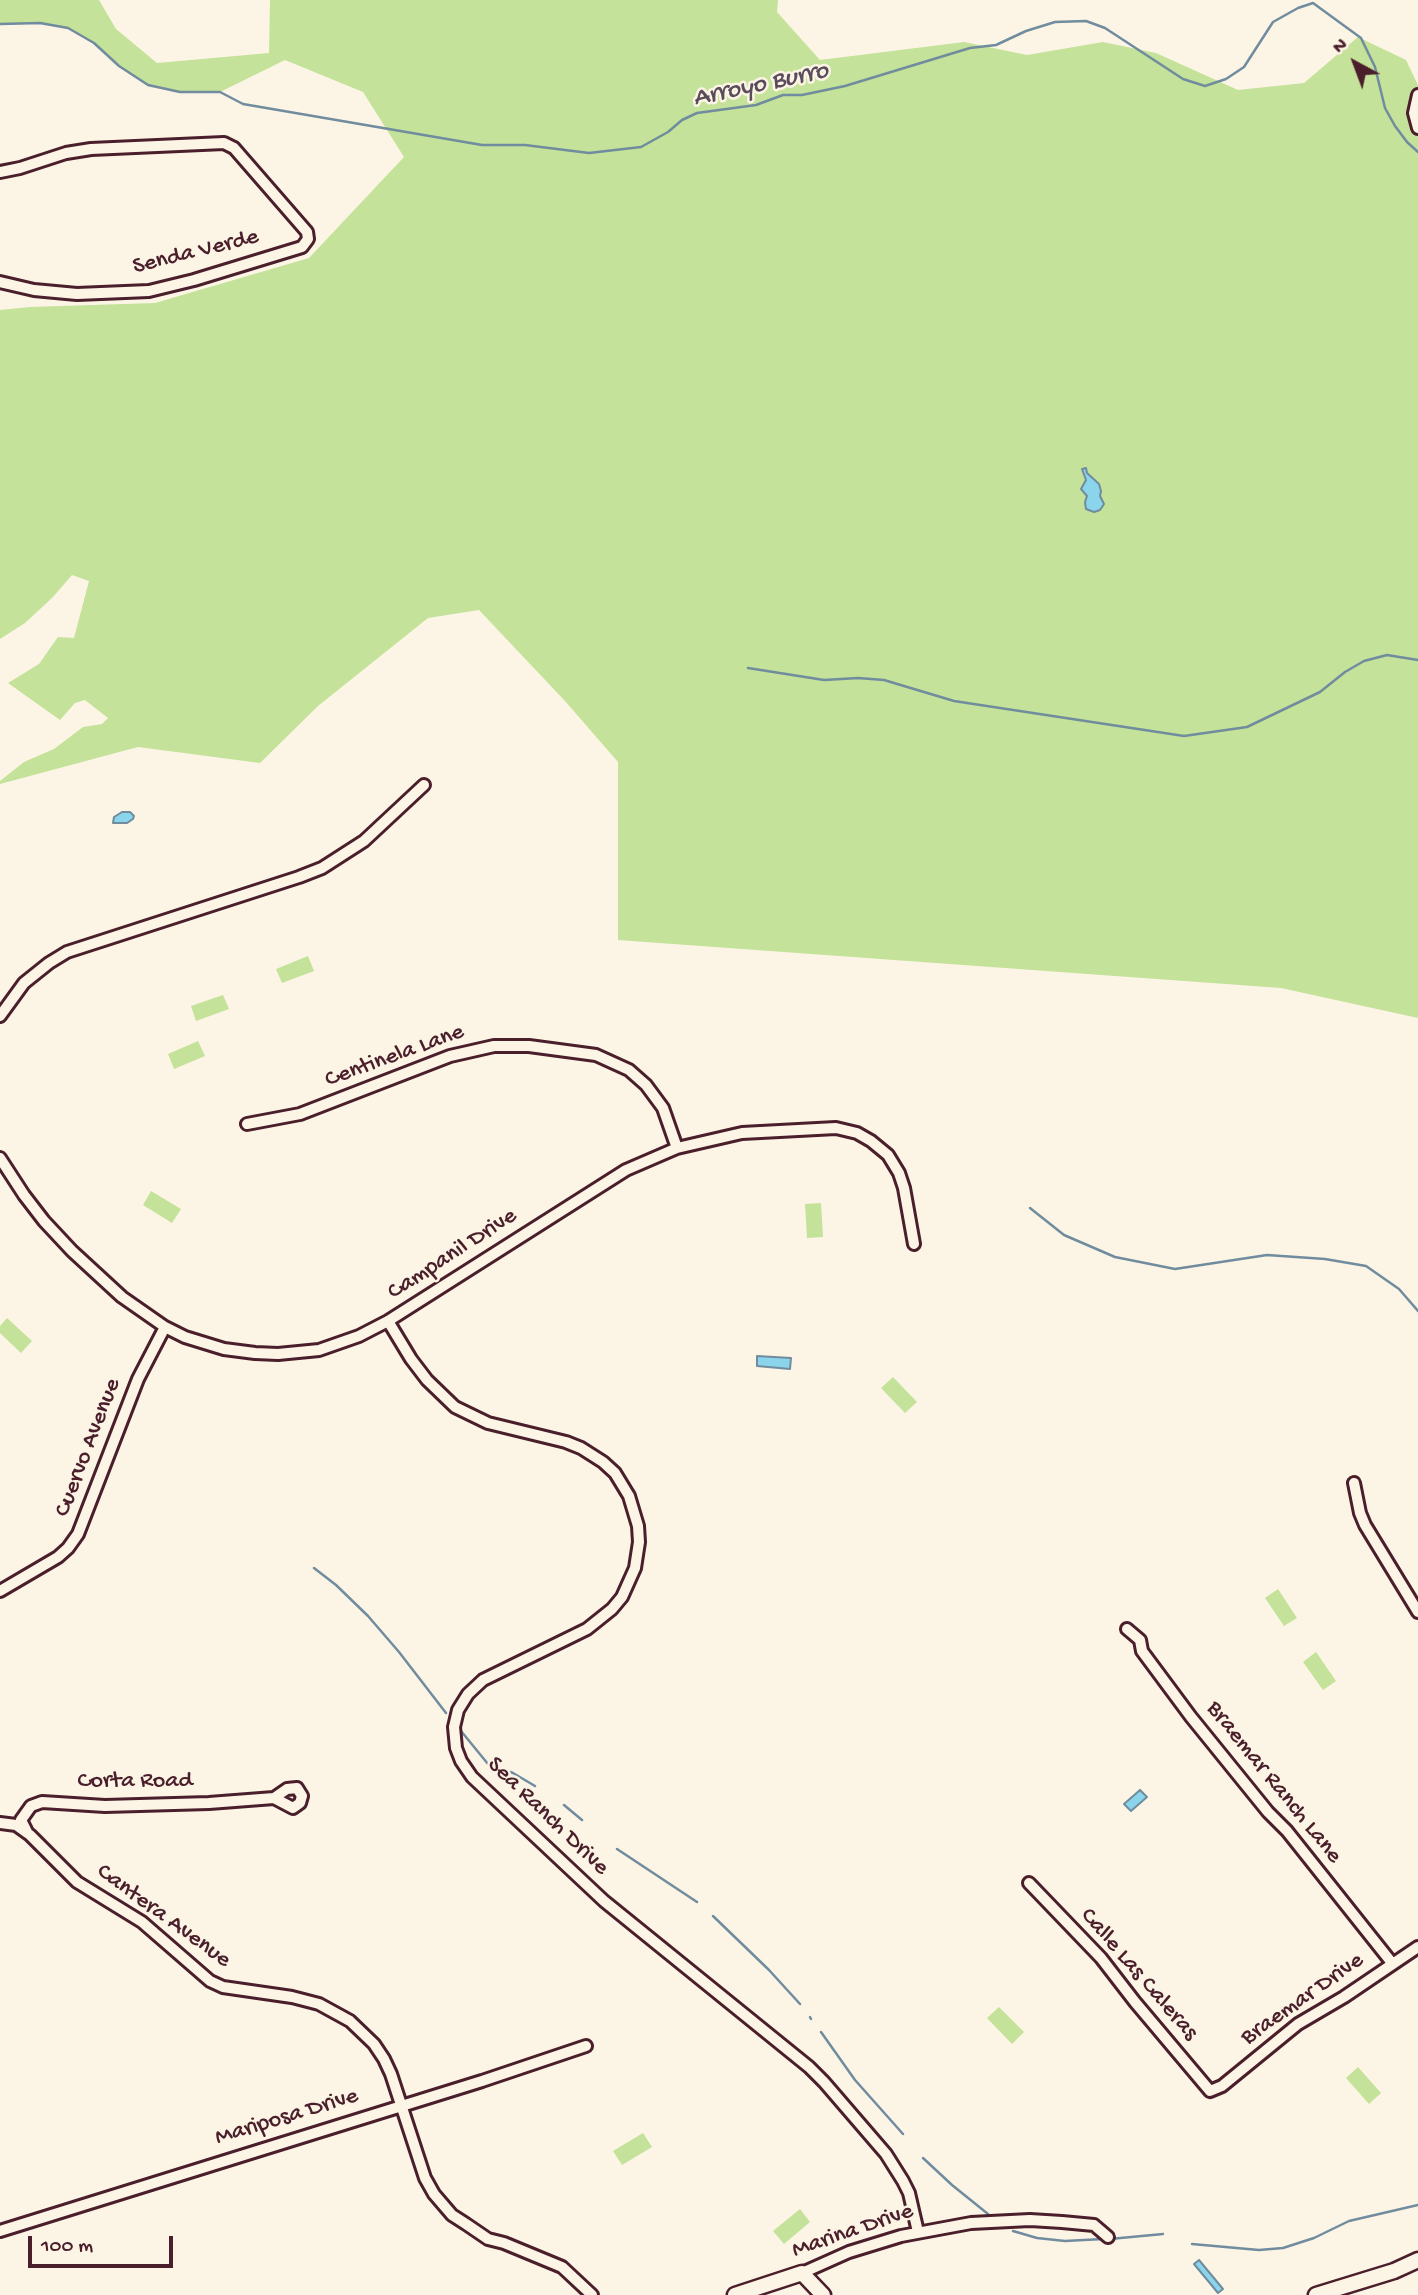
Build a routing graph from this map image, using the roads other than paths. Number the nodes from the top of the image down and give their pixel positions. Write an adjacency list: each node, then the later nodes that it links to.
1 (1418, 95): 2 (street)
2 (1418, 128)
3 (0, 172): 4 (street, Senda Verde)
4 (0, 282)
5 (424, 785): 6 (street)
6 (0, 1016)
7 (247, 1124): 8 (street, Centinela Lane)
8 (677, 1148): 10 (street, Campanil Drive); 11 (street, Campanil Drive)
9 (0, 1158): 12 (street, Campanil Drive)
10 (914, 1244)
11 (388, 1321): 12 (street, Campanil Drive); 27 (street, Sea Ranch Drive)
12 (165, 1327): 14 (street, Cuervo Avenue)
13 (1354, 1483): 15 (street)
14 (0, 1591)
15 (1418, 1612)
16 (1126, 1629): 22 (street, Braemar Ranch Lane)
17 (274, 1798): 19 (street, Corta Road)
18 (0, 1823): 19 (street, Cantera Avenue)
19 (30, 1835): 25 (street, Cantera Avenue)
20 (1029, 1882): 24 (street, Calle Las Caleras)
21 (1418, 1947): 22 (street, Braemar Drive)
22 (1392, 1963): 24 (street, Braemar Drive)
23 (586, 2046): 25 (street, Mariposa Drive)
24 (1215, 2090)
25 (400, 2106): 26 (street, Mariposa Drive); 31 (street, Cantera Avenue)
26 (0, 2231)
27 (918, 2232): 28 (street, Marina Drive); 30 (street, Marina Drive)
28 (1108, 2237)
29 (1418, 2260): 34 (street)
30 (802, 2273): 32 (street, Marina Drive); 33 (street)
31 (592, 2295)
32 (735, 2295)
33 (822, 2295)
34 (1316, 2295)

